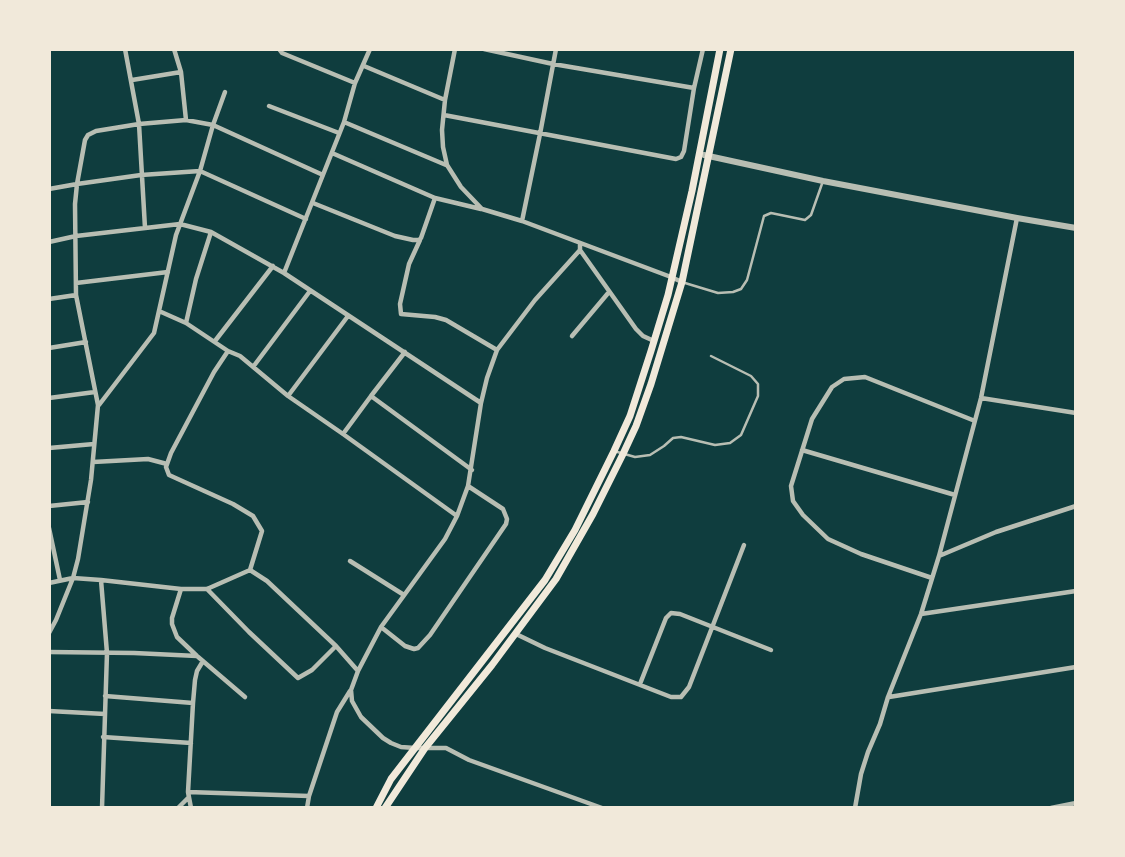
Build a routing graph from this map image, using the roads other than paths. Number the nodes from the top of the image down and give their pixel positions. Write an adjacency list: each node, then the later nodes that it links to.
1 (125, 49): 14 (street)
2 (174, 49): 13 (street)
3 (370, 49): 12 (street)
4 (455, 49): 18 (street)
5 (484, 49): 11 (street)
6 (556, 49): 11 (street)
7 (703, 49): 16 (street)
8 (720, 49): 28 (main road)
9 (731, 49): 29 (main road)
10 (282, 50): 15 (street)
11 (553, 64): 16 (street); 26 (street)
12 (363, 66): 15 (street); 18 (street)
13 (181, 72): 14 (street); 21 (street)
14 (132, 80): 23 (street)
15 (355, 83): 22 (street)
16 (694, 88): 26 (street)
17 (225, 92): 24 (street)
18 (445, 100): 20 (street)
19 (269, 106): 25 (street)
20 (444, 115): 26 (street); 30 (street)
21 (186, 120): 23 (street); 24 (street)
22 (344, 122): 25 (street); 30 (street)
23 (139, 124): 32 (street); 35 (street)
24 (213, 125): 31 (street); 33 (street)
25 (339, 133): 27 (street)
26 (540, 134): 42 (street)
27 (332, 153): 33 (street); 37 (street)
28 (699, 154): 29 (street); 54 (main road)
29 (709, 156): 34 (street); 55 (main road)
30 (447, 165): 39 (street)
31 (200, 171): 32 (street); 41 (street); 43 (street)
32 (141, 176): 35 (street); 44 (street)
33 (323, 176): 38 (street)
34 (823, 181): 40 (street); 55 (lane)
35 (77, 184): 36 (street); 47 (street)
36 (49, 189)
37 (435, 198): 39 (street); 48 (street)
38 (313, 203): 41 (street); 48 (street)
39 (482, 209): 42 (street)
40 (1017, 218): 45 (street); 78 (street)
41 (306, 219): 53 (street)
42 (522, 221): 50 (street)
43 (180, 224): 44 (street); 46 (street); 52 (street)
44 (145, 228): 47 (street)
45 (1076, 228)
46 (211, 232): 51 (street); 63 (street)
47 (76, 236): 49 (street); 56 (street)
48 (420, 239): 69 (street)
49 (49, 242)
50 (580, 246): 54 (street); 58 (street); 69 (street)
51 (273, 266): 53 (street); 66 (street)
52 (168, 272): 56 (street); 61 (street)
53 (284, 272): 57 (street)
54 (671, 276): 55 (street); 67 (main road)
55 (682, 282): 88 (main road)
56 (75, 283): 59 (street)
57 (310, 291): 62 (street); 73 (street)
58 (609, 292): 64 (street); 67 (street)
59 (76, 295): 60 (street); 65 (street)
60 (49, 299)
61 (159, 311): 63 (street); 80 (street)
62 (348, 316): 71 (street); 75 (street)
63 (186, 323): 66 (street)
64 (572, 336)
65 (86, 341): 68 (street); 74 (street)
66 (215, 341): 70 (street)
67 (654, 341): 87 (main road)
68 (49, 348)
69 (497, 350): 79 (street)
70 (228, 351): 73 (street); 90 (street)
71 (405, 352): 76 (street); 79 (street)
72 (711, 356): 88 (lane)
73 (253, 367): 75 (street)
74 (95, 392): 77 (street); 80 (street)
75 (288, 396): 83 (street)
76 (371, 396): 83 (street); 91 (street)
77 (49, 398)
78 (981, 398): 81 (street); 82 (street)
79 (481, 403): 91 (street)
80 (98, 405): 84 (street)
81 (1076, 413)
82 (975, 421): 86 (street); 93 (street)
83 (343, 434): 97 (street)
84 (94, 444): 85 (street); 89 (street)
85 (49, 448)
86 (802, 450): 93 (street); 105 (street)
87 (614, 452): 88 (lane); 136 (main road)
88 (623, 454): 117 (main road)
89 (93, 462): 90 (street); 94 (street)
90 (167, 464): 103 (street)
91 (472, 470): 92 (street)
92 (468, 486): 97 (street); 115 (street)
93 (955, 495): 101 (street)
94 (88, 502): 95 (street); 104 (street)
95 (49, 506)
96 (1076, 506): 101 (street)
97 (457, 516): 112 (street)
98 (49, 528): 99 (street)
99 (50, 540): 106 (street)
100 (744, 545): 114 (street)
101 (939, 556): 105 (street)
102 (350, 561): 112 (street)
103 (250, 570): 110 (street); 118 (street)
104 (73, 578): 106 (street); 107 (street); 116 (street)
105 (932, 578): 113 (street)
106 (60, 580): 108 (street)
107 (102, 580): 109 (street); 121 (street)
108 (49, 583)
109 (181, 589): 110 (street); 122 (street)
110 (207, 589): 118 (street)
111 (1076, 591): 113 (street)
112 (404, 596): 115 (street)
113 (921, 614): 130 (street)
114 (713, 626): 119 (street); 126 (street); 126 (street)
115 (381, 627): 125 (street)
116 (49, 632)
117 (516, 633): 126 (street); 137 (main road)
118 (336, 646): 125 (street)
119 (771, 650)
120 (49, 652): 121 (street)
121 (107, 653): 122 (street); 128 (street)
122 (197, 656): 123 (street)
123 (203, 661): 129 (street); 131 (street)
124 (1076, 667): 130 (street)
125 (358, 671): 127 (street)
126 (640, 684)
127 (351, 690): 136 (street); 139 (street)
128 (105, 696): 131 (street); 133 (street)
129 (245, 697)
130 (888, 697): 148 (street)
131 (193, 703): 135 (street)
132 (49, 711): 133 (street)
133 (105, 714): 134 (street)
134 (103, 737): 135 (street); 141 (street)
135 (191, 743): 138 (street)
136 (415, 748): 137 (street); 145 (main road)
137 (425, 748): 146 (main road); 147 (street)
138 (188, 794): 139 (street); 142 (street); 143 (street)
139 (309, 796): 144 (street)
140 (1076, 803): 149 (street)
141 (102, 808)
142 (178, 808)
143 (191, 808)
144 (307, 808)
145 (376, 808)
146 (385, 808)
147 (602, 808)
148 (855, 808)
149 (1051, 808)

